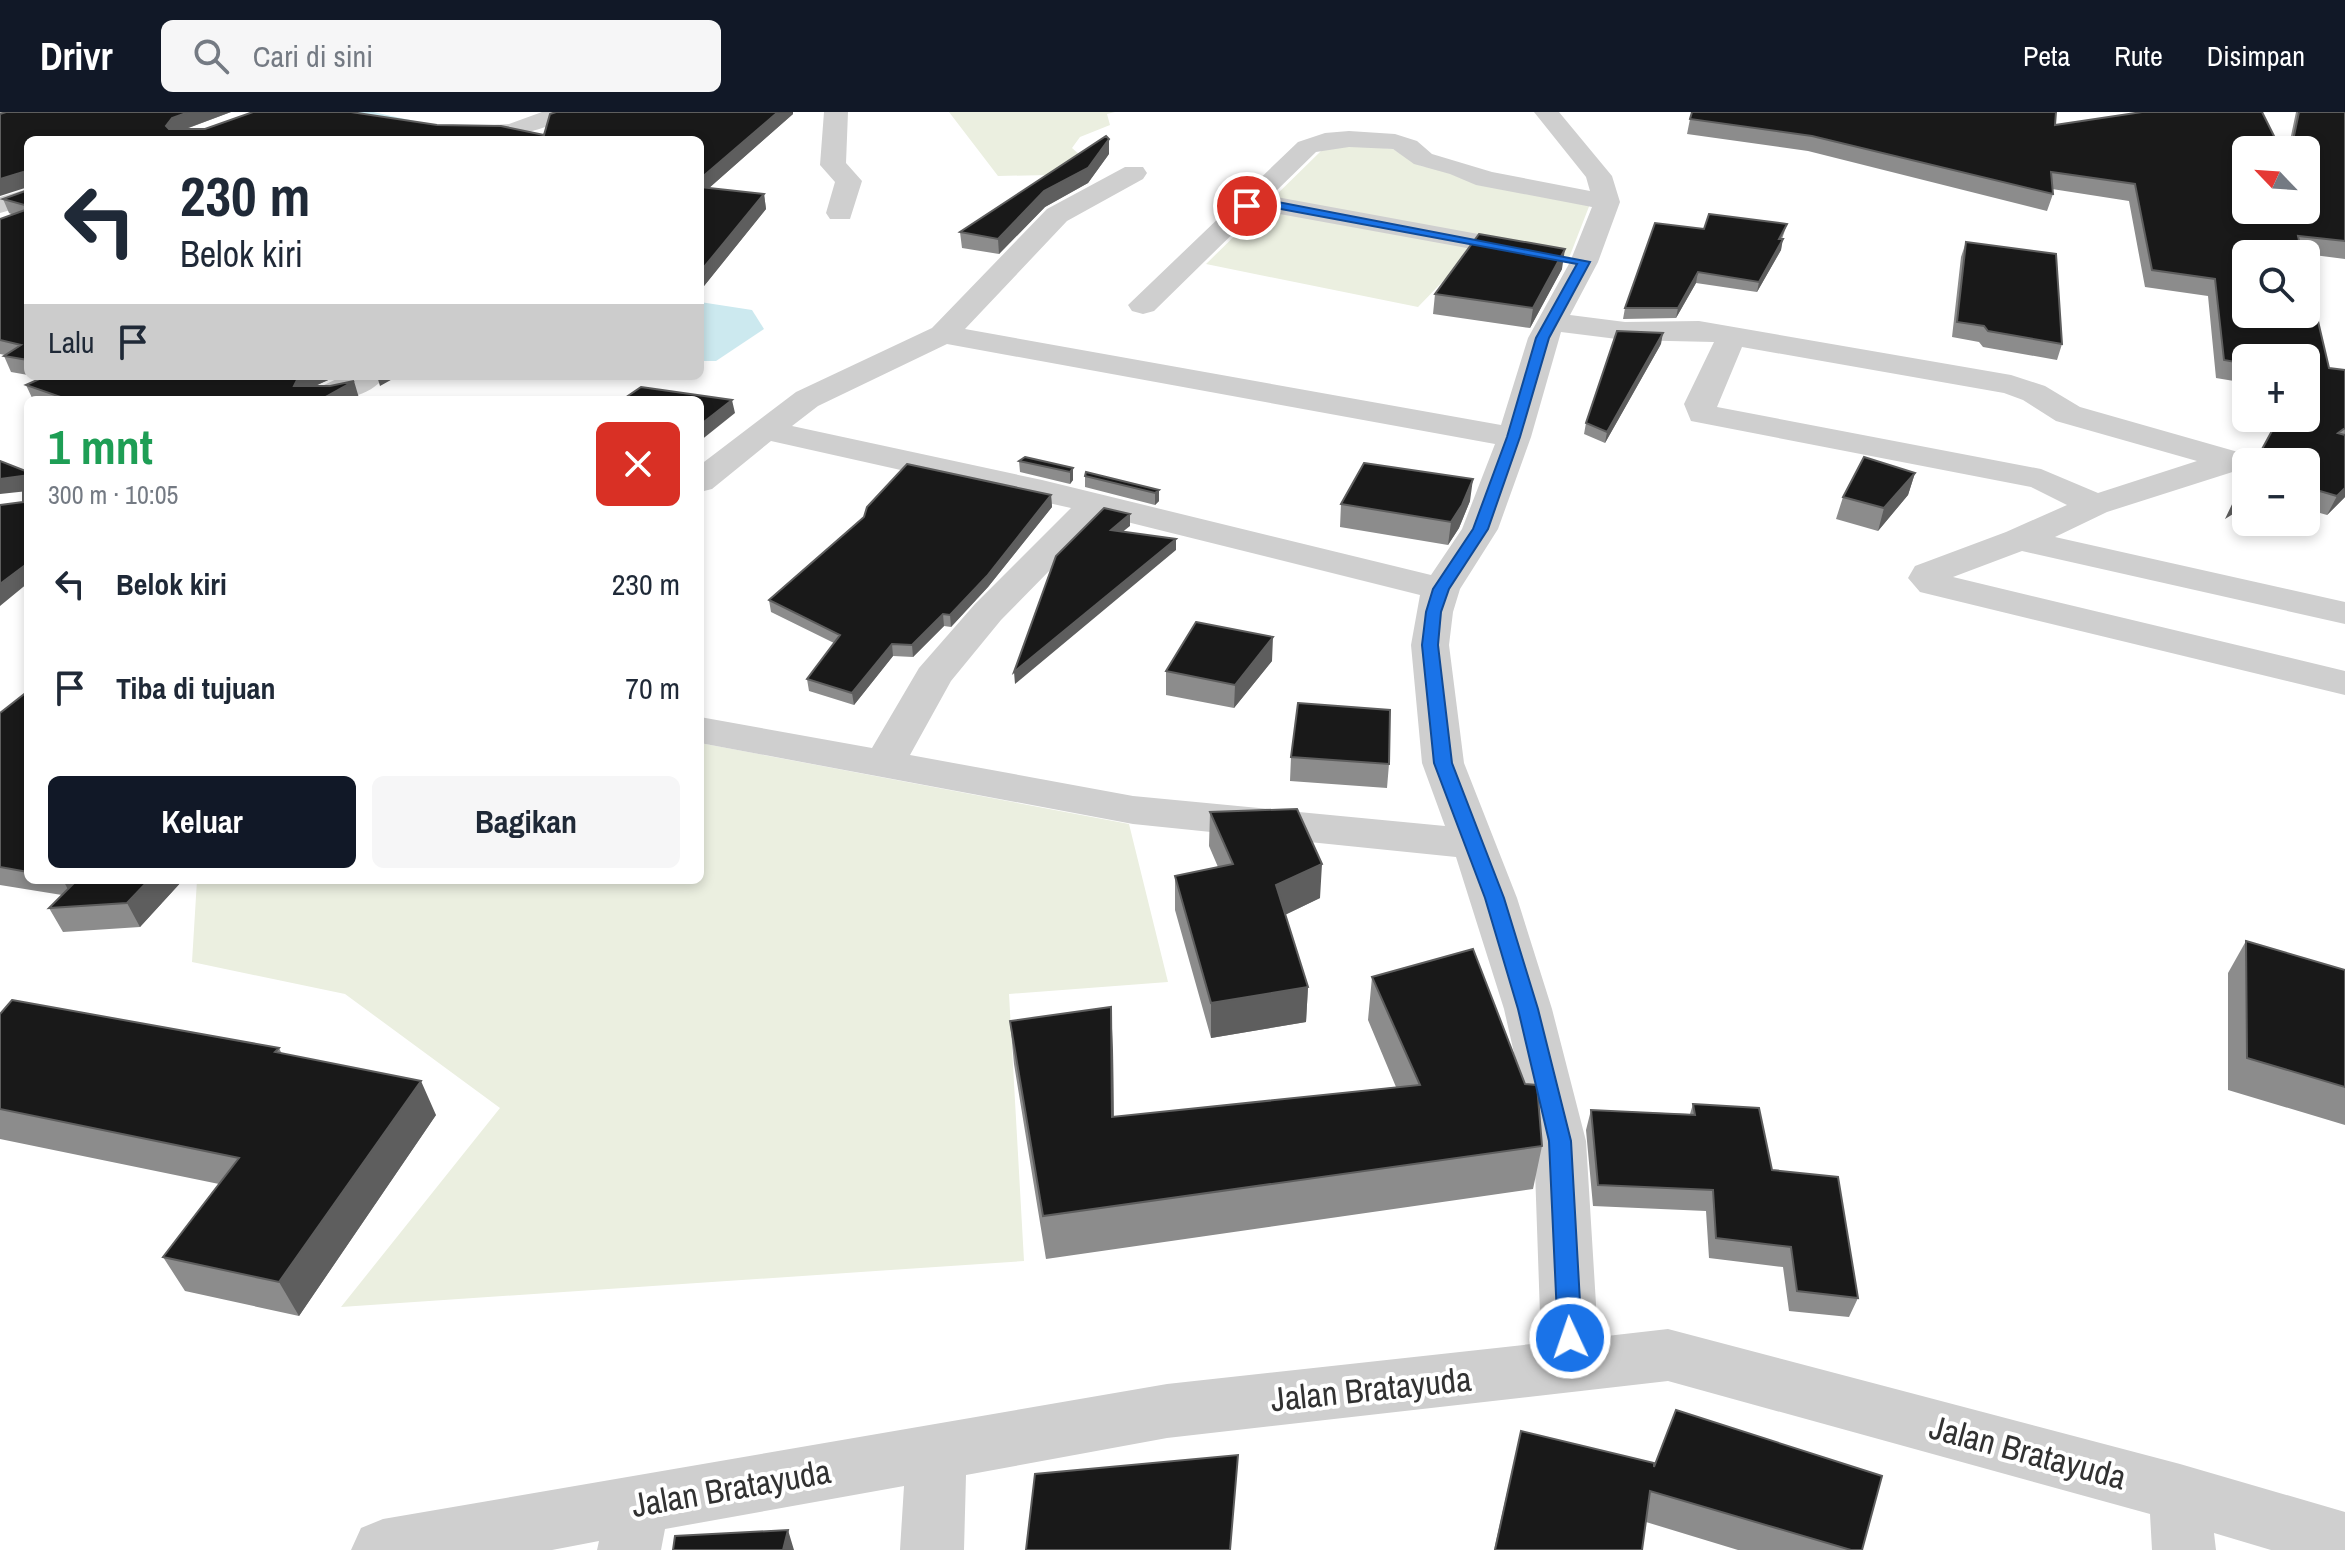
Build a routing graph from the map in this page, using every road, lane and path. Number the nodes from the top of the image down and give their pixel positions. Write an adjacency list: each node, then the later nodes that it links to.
1 (565, 112): 4 (street)
2 (836, 112): 10 (street)
3 (1546, 112): 8 (street)
4 (431, 129)
5 (1134, 173): 14 (street)
6 (24, 198): 9 (street)
7 (1252, 201): 8 (street); 11 (street); 12 (street)
8 (1607, 202): 11 (street)
9 (0, 205)
10 (840, 213)
11 (1584, 262): 13 (street)
12 (1143, 305)
13 (1552, 322): 15 (street); 19 (street)
14 (943, 334): 18 (street); 19 (street)
15 (1732, 335): 22 (street); 22 (street)
16 (360, 380): 17 (street)
17 (326, 396)
18 (765, 430): 20 (street); 21 (street)
19 (1514, 437): 24 (street)
20 (704, 479)
21 (1095, 504): 24 (street); 28 (street)
22 (2095, 505): 23 (street)
23 (2019, 540): 25 (street); 26 (street)
24 (1441, 589): 29 (street)
25 (2345, 613)
26 (2345, 683)
27 (704, 731): 28 (street)
28 (885, 763): 29 (street)
29 (1474, 844): 30 (street)
30 (1571, 1366): 31 (street, Jalan Bratayuda); 32 (street, Jalan Bratayuda)
31 (936, 1452): 33 (street, Jalan Bratayuda); 36 (street)
32 (2182, 1522): 34 (street, Jalan Bratayuda)
33 (634, 1527): 35 (street, Jalan Bratayuda)
34 (2345, 1542)
35 (383, 1550)
36 (932, 1550)

